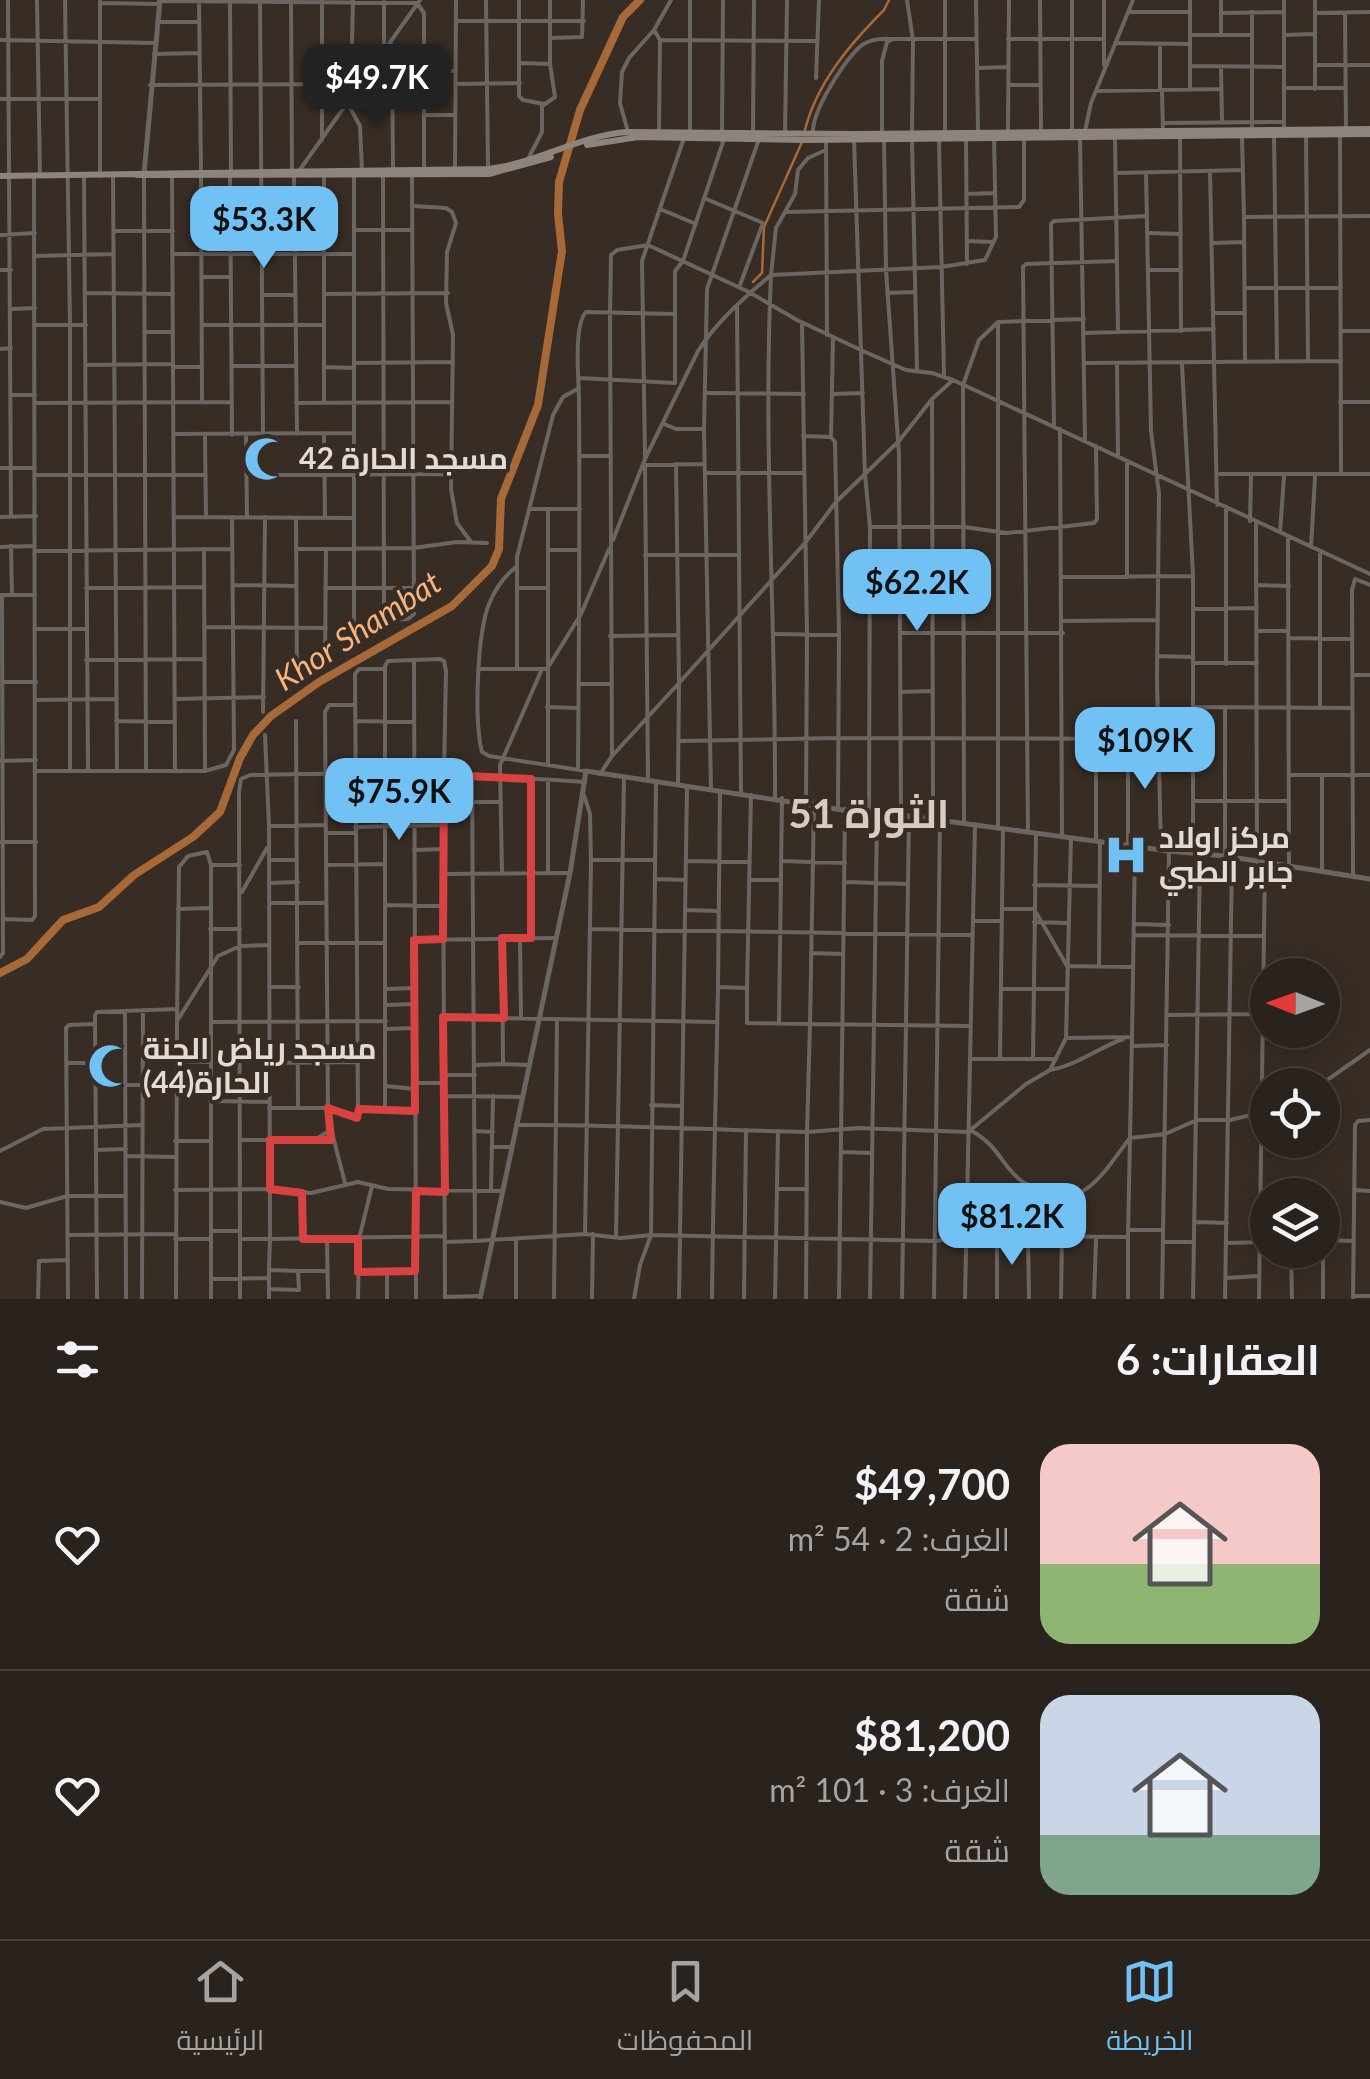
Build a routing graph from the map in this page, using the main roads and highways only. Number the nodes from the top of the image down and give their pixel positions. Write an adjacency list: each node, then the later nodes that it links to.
1 (1343, 132): 2 (main road); 8 (main road); 8 (main road)
2 (1370, 132)
3 (687, 135): 4 (main road); 9 (main road); 9 (main road)
4 (756, 136): 5 (main road); 5 (main road)
5 (804, 136): 6 (main road); 6 (main road)
6 (882, 136): 7 (main road)
7 (942, 136): 8 (main road); 8 (main road)
8 (1083, 136)
9 (590, 141): 10 (main road)
10 (558, 152): 12 (main road); 12 (main road)
11 (295, 173): 12 (main road); 12 (main road); 14 (main road)
12 (358, 173)
13 (141, 174): 14 (main road); 14 (main road); 15 (main road)
14 (201, 174)
15 (0, 176)

